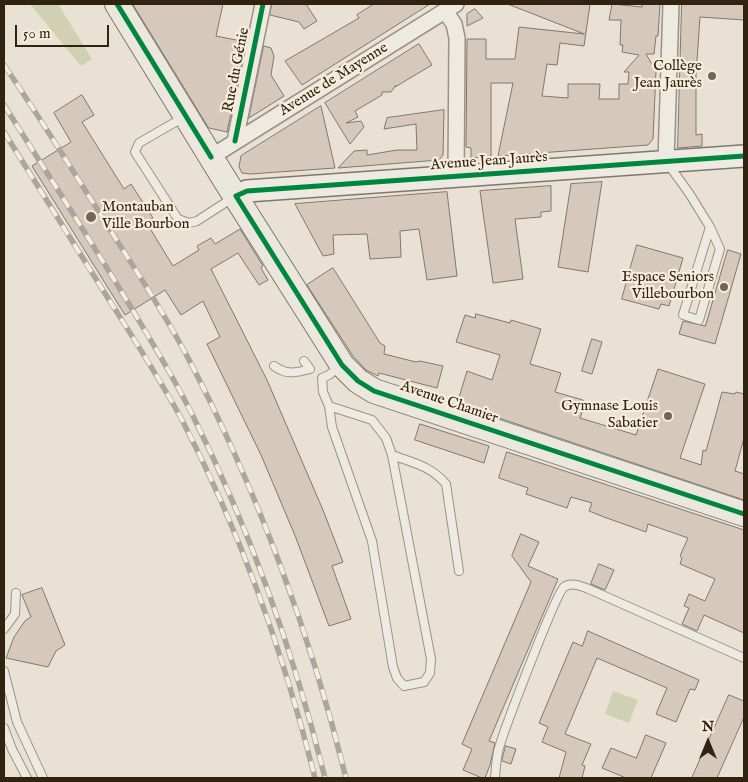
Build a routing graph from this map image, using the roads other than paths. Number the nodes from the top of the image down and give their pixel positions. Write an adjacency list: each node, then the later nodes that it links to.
1 (118, 4): 5 (main road, Avenue Chamier)
2 (263, 4): 6 (street, Rue du Génie)
3 (672, 4): 9 (street)
4 (450, 7): 6 (street, Avenue de Mayenne); 10 (street)
5 (186, 116): 8 (main road, Avenue Chamier); 11 (lane)
6 (235, 141): 8 (street, Avenue de Mayenne)
7 (744, 156): 9 (street, Avenue Jean Jaurès)
8 (211, 157): 11 (main road, Avenue Chamier)
9 (666, 161): 10 (street, Avenue Jean Jaurès); 12 (lane)
10 (456, 178): 11 (street, Avenue Jean Jaurès)
11 (236, 196): 16 (main road, Avenue Chamier)
12 (710, 227): 13 (lane); 14 (lane)
13 (702, 253): 14 (lane); 14 (lane)
14 (718, 257)
15 (304, 361): 18 (lane)
16 (342, 365): 19 (lane); 22 (main road, Avenue Chamier)
17 (274, 366): 18 (lane)
18 (310, 369): 19 (lane)
19 (322, 378): 20 (lane)
20 (329, 406): 21 (lane); 21 (lane)
21 (392, 455): 23 (lane)
22 (744, 514)
23 (459, 571)
24 (16, 593): 25 (lane)
25 (4, 629)
26 (744, 658): 31 (lane)
27 (4, 671): 30 (lane)
28 (4, 728): 29 (lane)
29 (27, 778)
30 (44, 778)
31 (495, 778)

